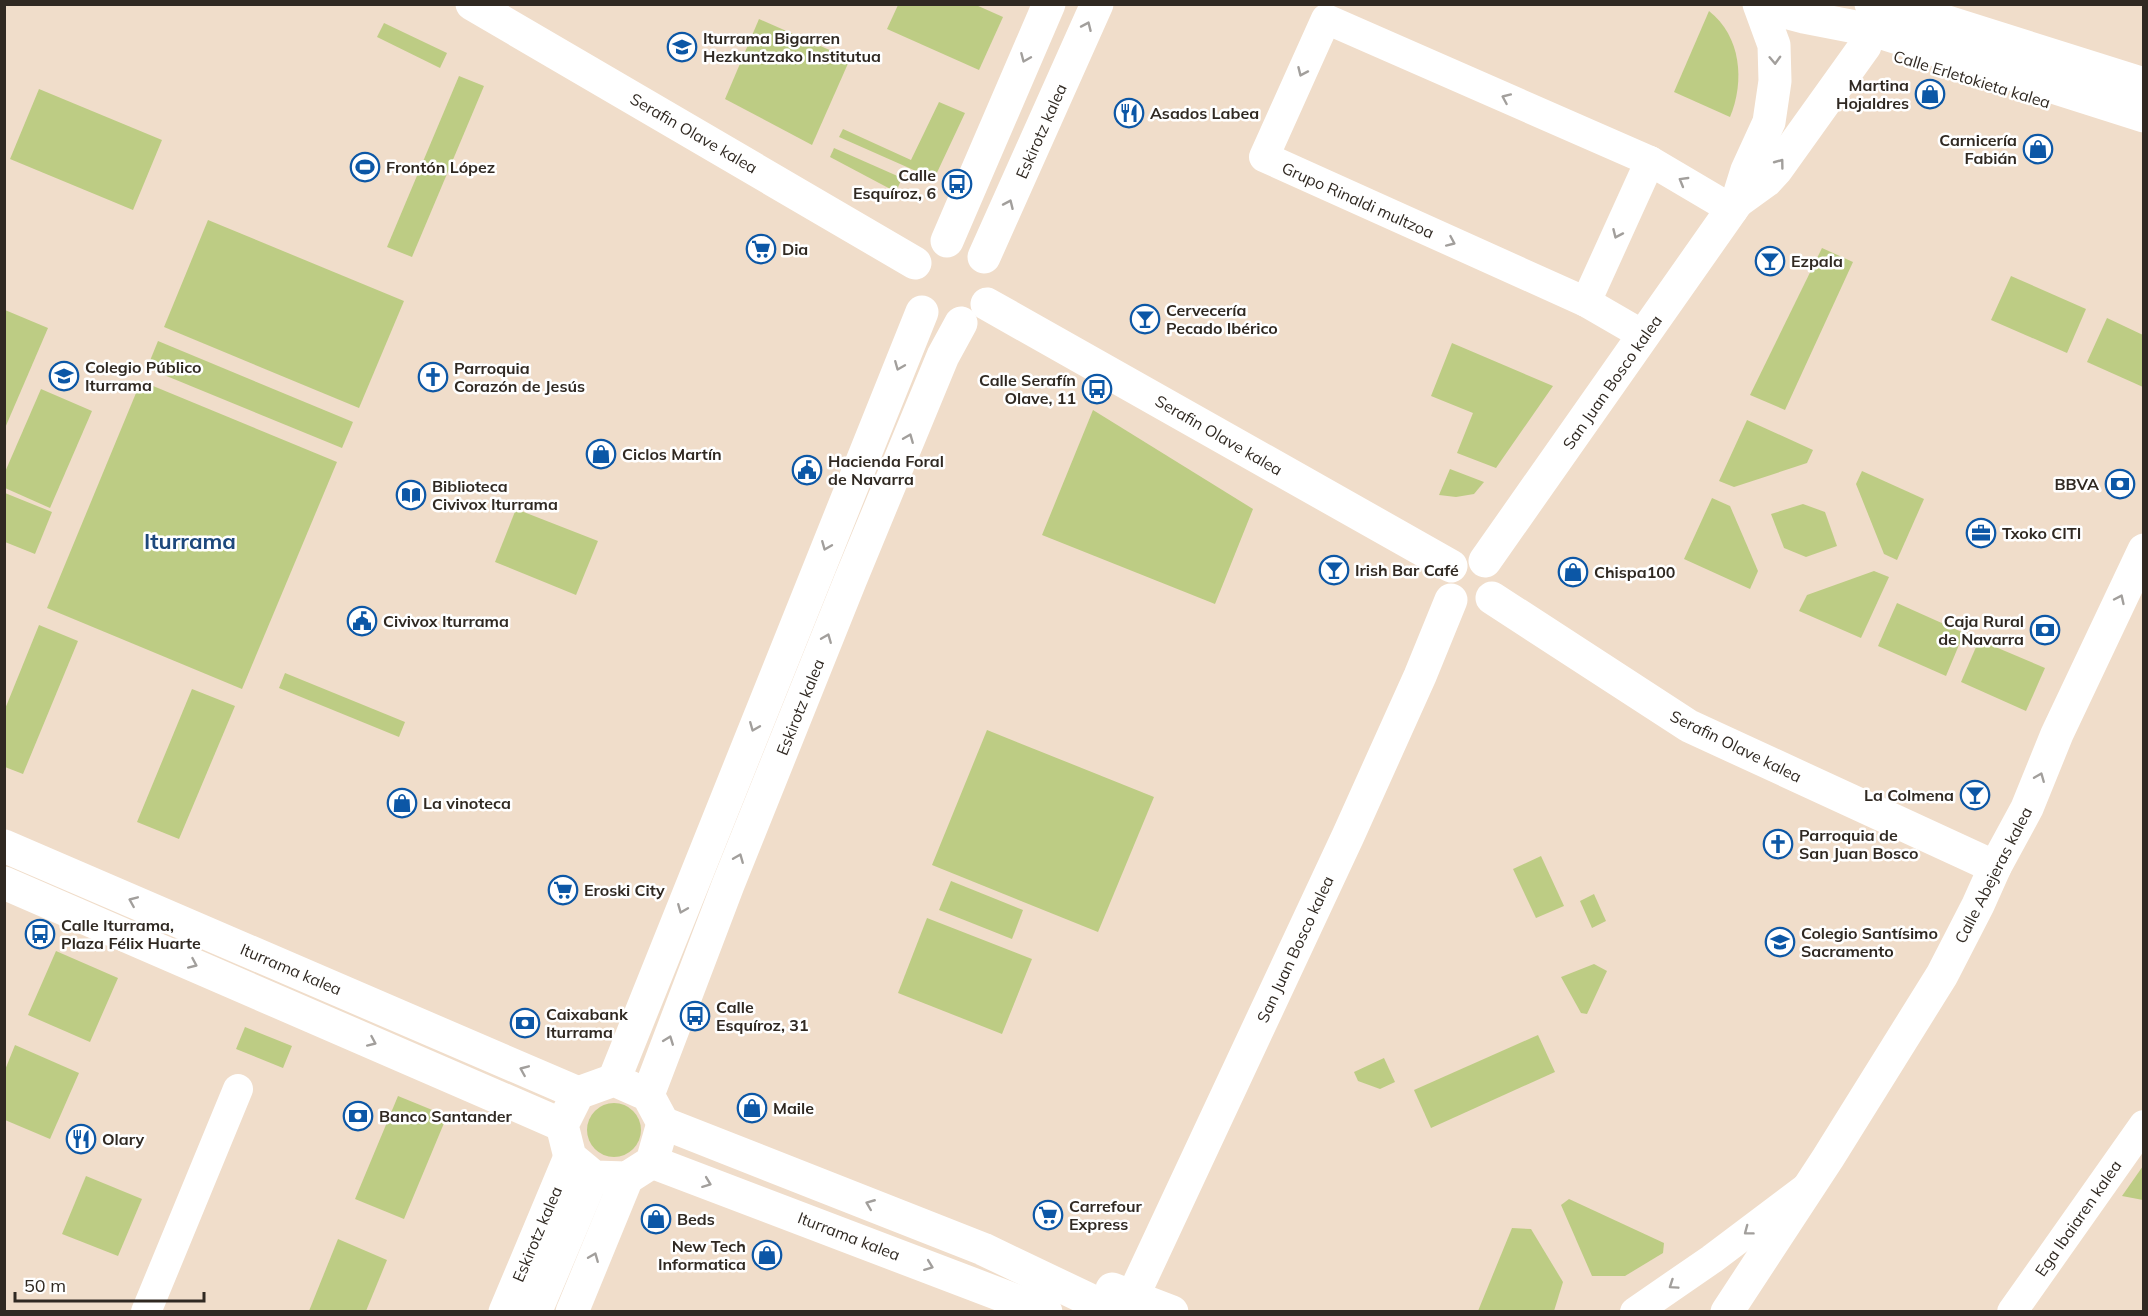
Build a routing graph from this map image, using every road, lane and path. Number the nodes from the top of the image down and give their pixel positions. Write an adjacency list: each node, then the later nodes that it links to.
1 (472, 4): 17 (street, Serafin Olave kalea)
2 (1048, 4): 15 (street, one-way to 15)
3 (1097, 4): 16 (street, Eskirotz kalea, one-way to 3)
4 (1759, 4): 14 (street, San Juan Bosco kalea, one-way to 14)
5 (1769, 4): 7 (street, Calle Erletokieta kalea)
6 (1871, 4): 9 (street)
7 (1818, 10): 8 (street, Calle Erletokieta kalea); 10 (street, Calle Erletokieta kalea); 11 (street, Calle Erletokieta kalea)
8 (1865, 46): 12 (street, Calle Erletokieta kalea); 14 (street, San Juan Bosco kalea, one-way to 8)
9 (2144, 84)
10 (2144, 104)
11 (2144, 116)
12 (2144, 132)
13 (1650, 161): 14 (street, Grupo Rinaldi multzoa, one-way to 13); 18 (street, one-way to 18); 18 (street, Grupo Rinaldi multzoa, one-way to 18)
14 (1736, 206): 22 (street, San Juan Bosco kalea)
15 (947, 241): 16 (street); 17 (street)
16 (984, 257): 19 (street)
17 (915, 263): 20 (street)
18 (1586, 302): 22 (street, Grupo Rinaldi multzoa)
19 (987, 304): 21 (street); 25 (street, Serafin Olave kalea)
20 (922, 312): 21 (street); 31 (street, one-way to 31)
21 (961, 323): 34 (street, Eskirotz kalea, one-way to 21)
22 (1643, 335): 24 (street, San Juan Bosco kalea)
23 (2144, 550): 29 (street, Calle Abejeras kalea, one-way to 23)
24 (1485, 561): 25 (street); 26 (street)
25 (1451, 566): 27 (street)
26 (1492, 598): 27 (street); 29 (street, Serafin Olave kalea)
27 (1451, 600): 40 (street, San Juan Bosco kalea)
28 (4, 846): 33 (street, Iturrama kalea, one-way to 28)
29 (1995, 867): 39 (street, Calle Abejeras kalea)
30 (4, 883): 35 (street, Iturrama kalea, one-way to 35)
31 (614, 1080): 33 (street); 34 (street)
32 (238, 1089): 42 (street)
33 (578, 1093): 35 (street)
34 (655, 1109): 38 (street); 40 (street, one-way to 34)
35 (562, 1125): 37 (street)
36 (2144, 1125): 49 (street, Ega Ibaiaren kalea)
37 (582, 1167): 38 (street); 43 (street, Eskirotz kalea); 44 (street, Eskirotz kalea)
38 (640, 1170): 45 (street, one-way to 38); 46 (street, Iturrama kalea, one-way to 46)
39 (1812, 1183): 41 (street, Calle Abejeras kalea); 48 (street, Calle Abejeras kalea, one-way to 48)
40 (1124, 1304): 47 (street)
41 (1730, 1304)
42 (146, 1311)
43 (505, 1311)
44 (537, 1311)
45 (572, 1311)
46 (1046, 1311)
47 (1172, 1311)
48 (1635, 1311)
49 (2012, 1311)

